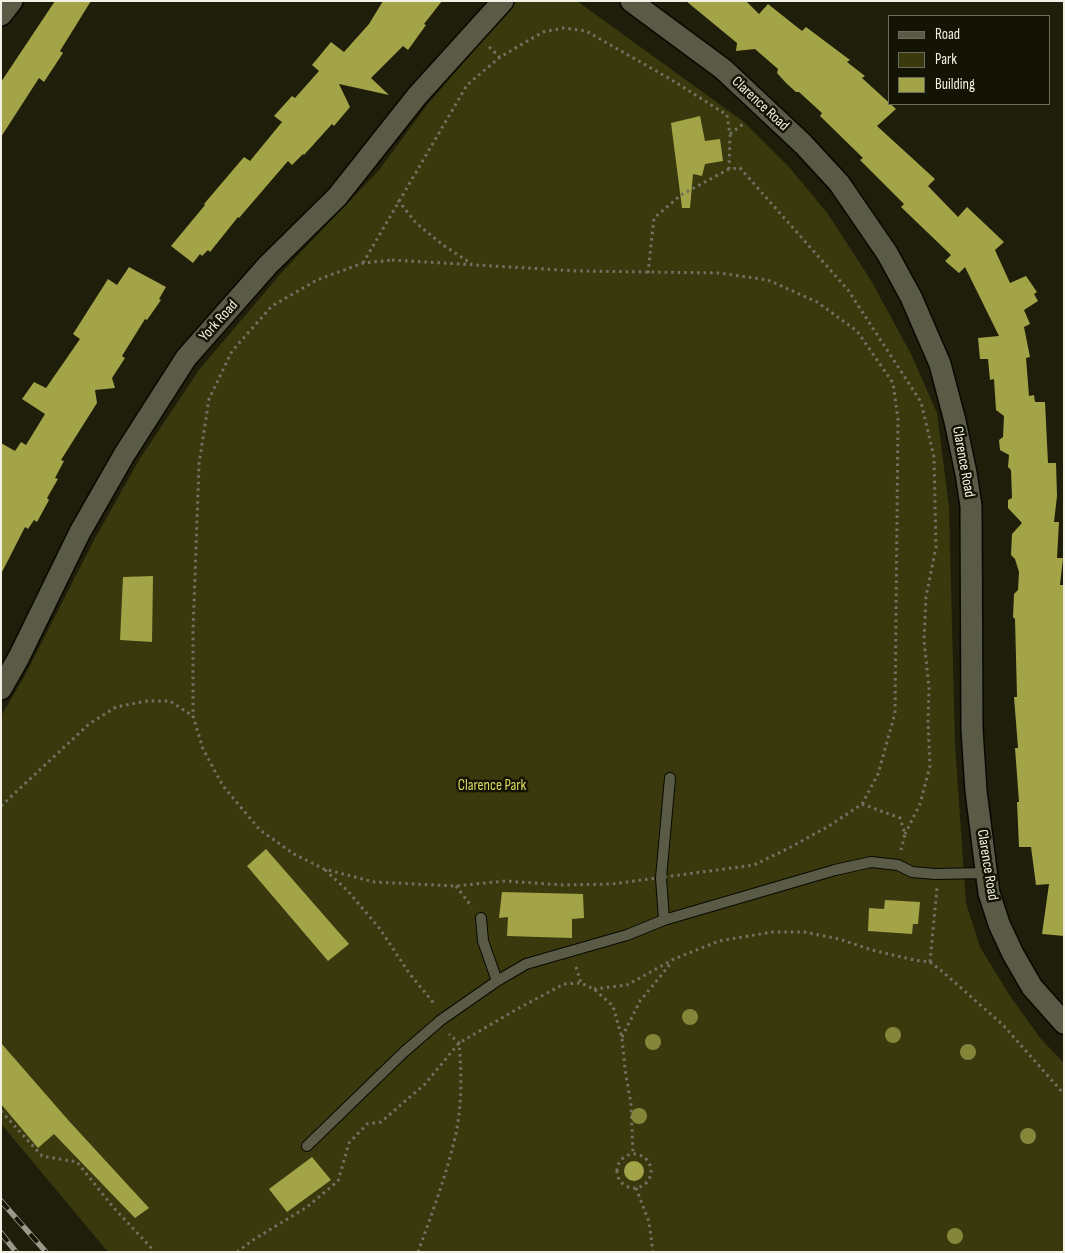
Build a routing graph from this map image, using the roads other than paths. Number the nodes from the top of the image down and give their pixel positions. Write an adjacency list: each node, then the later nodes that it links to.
1 (12, 1): 4 (street)
2 (503, 1): 5 (street, York Road)
3 (631, 1): 7 (street, Clarence Road)
4 (1, 15)
5 (1, 689)
6 (670, 778): 9 (lane)
7 (986, 873): 9 (lane); 11 (street, Clarence Road)
8 (481, 918): 10 (lane)
9 (664, 920): 10 (lane)
10 (497, 981): 12 (lane)
11 (1064, 1023)
12 (307, 1146)

